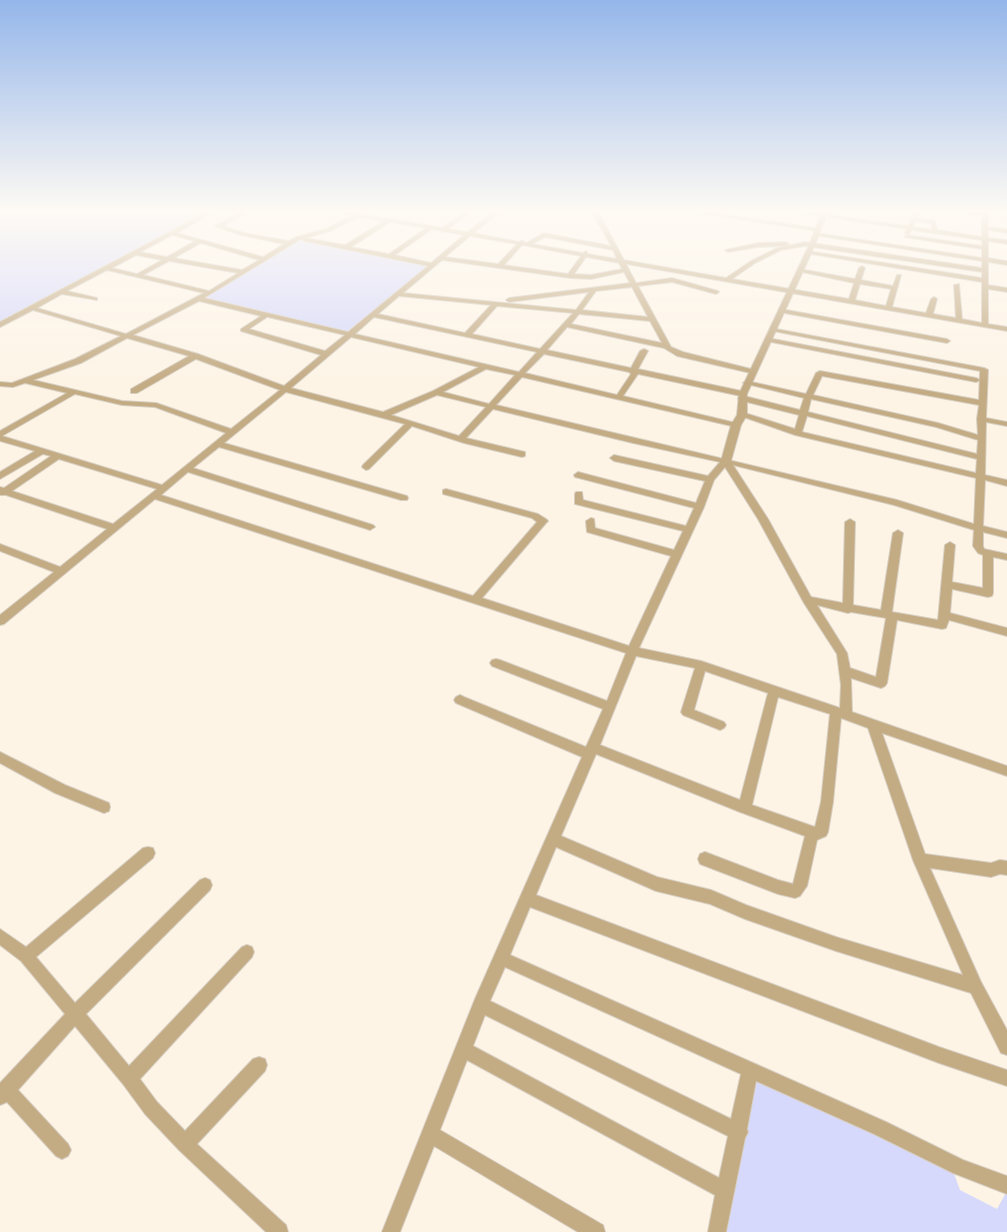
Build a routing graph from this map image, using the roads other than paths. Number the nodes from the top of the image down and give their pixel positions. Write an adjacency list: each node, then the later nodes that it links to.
1 (103, 269): 31 (street)
2 (113, 269): 18 (street)
3 (149, 269): 18 (street)
4 (228, 269): 17 (street)
5 (246, 269): 17 (street)
6 (427, 269): 35 (street)
7 (519, 269): 20 (street)
8 (575, 269): 20 (street)
9 (681, 269): 22 (street)
10 (742, 269): 22 (street)
11 (862, 269): 23 (street)
12 (904, 269): 24 (street)
13 (980, 269): 15 (street)
14 (624, 270): 20 (street); 25 (street)
15 (983, 270): 24 (street)
16 (800, 271): 23 (street); 33 (street)
17 (242, 272): 34 (street)
18 (139, 275): 34 (street)
19 (887, 275): 27 (street)
20 (570, 276)
21 (899, 276): 28 (street)
22 (729, 278): 33 (street)
23 (858, 281): 27 (street); 39 (street)
24 (983, 283): 30 (street); 50 (street)
25 (634, 285): 29 (street); 32 (street); 48 (street)
26 (957, 285): 49 (street)
27 (884, 286): 28 (street)
28 (895, 288): 42 (street)
29 (594, 289): 40 (street); 44 (street)
30 (1007, 290)
31 (61, 292): 36 (street); 41 (street)
32 (716, 292)
33 (790, 292): 39 (street); 43 (street)
34 (210, 293): 37 (street)
35 (397, 294): 40 (street); 45 (street)
36 (95, 299)
37 (198, 299): 47 (street); 56 (street)
38 (934, 299): 46 (street)
39 (851, 302): 42 (street)
40 (498, 303): 44 (street); 55 (street)
41 (32, 308): 51 (street); 56 (street)
42 (888, 308): 46 (street)
43 (781, 311): 54 (street); 59 (street)
44 (577, 313): 48 (street); 52 (street)
45 (373, 315): 55 (street); 57 (street)
46 (929, 315): 49 (street)
47 (265, 316): 57 (street); 63 (street)
48 (651, 319): 60 (street)
49 (959, 320): 50 (street)
50 (985, 324): 53 (street)
51 (0, 325)
52 (566, 325): 60 (street); 61 (street)
53 (1007, 328)
54 (773, 329): 58 (street); 80 (street)
55 (466, 335): 61 (street)
56 (129, 336): 64 (street); 70 (street)
57 (349, 336): 63 (street); 65 (street)
58 (768, 340): 67 (street); 69 (street)
59 (946, 341)
60 (666, 346): 67 (street)
61 (542, 351): 66 (street); 68 (street)
62 (644, 351): 66 (street)
63 (327, 354): 73 (street)
64 (195, 356): 73 (street); 75 (street)
65 (484, 367): 68 (street); 76 (street)
66 (634, 372): 77 (street); 78 (street)
67 (752, 372): 71 (street)
68 (519, 375): 78 (street); 81 (street)
69 (976, 380)
70 (26, 381): 72 (street); 74 (street)
71 (747, 383): 77 (street); 79 (street)
72 (0, 384)
73 (285, 388): 83 (street); 89 (street)
74 (75, 391): 89 (street); 91 (street)
75 (134, 391)
76 (436, 393): 81 (street); 83 (street)
77 (742, 396): 82 (street); 84 (street)
78 (619, 397): 88 (street)
79 (808, 397): 80 (street); 82 (street); 92 (street)
80 (982, 403): 85 (street)
81 (490, 406): 93 (street); 100 (street)
82 (802, 413): 90 (street); 98 (street)
83 (384, 415): 86 (street)
84 (742, 416): 88 (street); 90 (street)
85 (981, 419): 87 (street); 92 (street)
86 (411, 423): 93 (street); 101 (street)
87 (1007, 424)
88 (736, 425): 100 (street)
89 (232, 432): 94 (street)
90 (798, 433): 105 (street)
91 (0, 436): 95 (street)
92 (980, 438): 98 (street)
93 (461, 439): 96 (street)
94 (217, 444): 102 (street); 112 (street)
95 (42, 451): 97 (street); 104 (street)
96 (522, 454)
97 (57, 456): 108 (street); 109 (street)
98 (980, 457): 105 (street)
99 (614, 458): 106 (street)
100 (726, 460): 106 (street); 118 (street); 130 (street)
101 (366, 466)
102 (186, 469): 109 (street); 116 (street)
103 (578, 475): 113 (street)
104 (0, 476)
105 (979, 476): 107 (street); 118 (street)
106 (710, 479): 113 (street)
107 (1007, 483)
108 (2, 492): 117 (street)
109 (159, 492): 117 (street); 129 (street)
110 (446, 492): 129 (street)
111 (579, 494): 119 (street)
112 (404, 498)
113 (699, 507): 119 (street)
114 (591, 521): 125 (street)
115 (850, 522): 131 (street)
116 (370, 527)
117 (115, 528): 127 (street)
118 (978, 528): 121 (street); 124 (street)
119 (687, 529): 125 (street)
120 (898, 533): 132 (street)
121 (1007, 535)
122 (950, 545): 128 (street)
123 (0, 547): 127 (street)
124 (988, 552): 126 (street); 128 (street)
125 (676, 554): 136 (street)
126 (1007, 557)
127 (61, 571): 134 (street)
128 (947, 584): 133 (street)
129 (475, 600): 136 (street)
130 (808, 600): 131 (street); 139 (street)
131 (848, 609): 132 (street)
132 (889, 615): 133 (street); 139 (street)
133 (945, 615): 135 (street)
134 (0, 621)
135 (1007, 632)
136 (632, 651): 138 (street); 142 (street)
137 (496, 663): 142 (street)
138 (701, 665): 140 (street); 144 (street)
139 (845, 671): 143 (street)
140 (774, 691): 143 (street); 150 (street)
141 (460, 700): 146 (street)
142 (610, 707): 146 (street)
143 (841, 713): 145 (street); 151 (street)
144 (720, 725)
145 (873, 725): 148 (street); 155 (street)
146 (590, 750): 150 (street); 152 (street)
147 (0, 757): 149 (street)
148 (1007, 771)
149 (104, 807)
150 (745, 808): 151 (street)
151 (813, 833): 154 (street)
152 (552, 840): 158 (street); 163 (street)
153 (148, 853): 161 (street)
154 (705, 859)
155 (921, 860): 156 (street); 163 (street)
156 (1007, 868)
157 (205, 885): 165 (street)
158 (527, 898): 162 (street); 171 (street)
159 (0, 936): 161 (street)
160 (247, 952): 170 (street)
161 (26, 956): 165 (street)
162 (501, 958): 164 (street); 169 (street)
163 (976, 987): 166 (street)
164 (481, 1005): 167 (street); 173 (street)
165 (75, 1014): 170 (street); 172 (street)
166 (1007, 1047)
167 (464, 1049): 174 (street); 178 (street)
168 (258, 1065): 175 (street)
169 (750, 1070): 173 (street); 177 (street)
170 (129, 1078): 175 (street)
171 (1007, 1078)
172 (3, 1093): 176 (street)
173 (739, 1132): 178 (street)
174 (430, 1134): 180 (street); 181 (street)
175 (185, 1144): 179 (street)
176 (62, 1150)
177 (1007, 1185)
178 (726, 1191): 182 (street)
179 (279, 1232)
180 (391, 1232)
181 (596, 1232)
182 (717, 1232)

